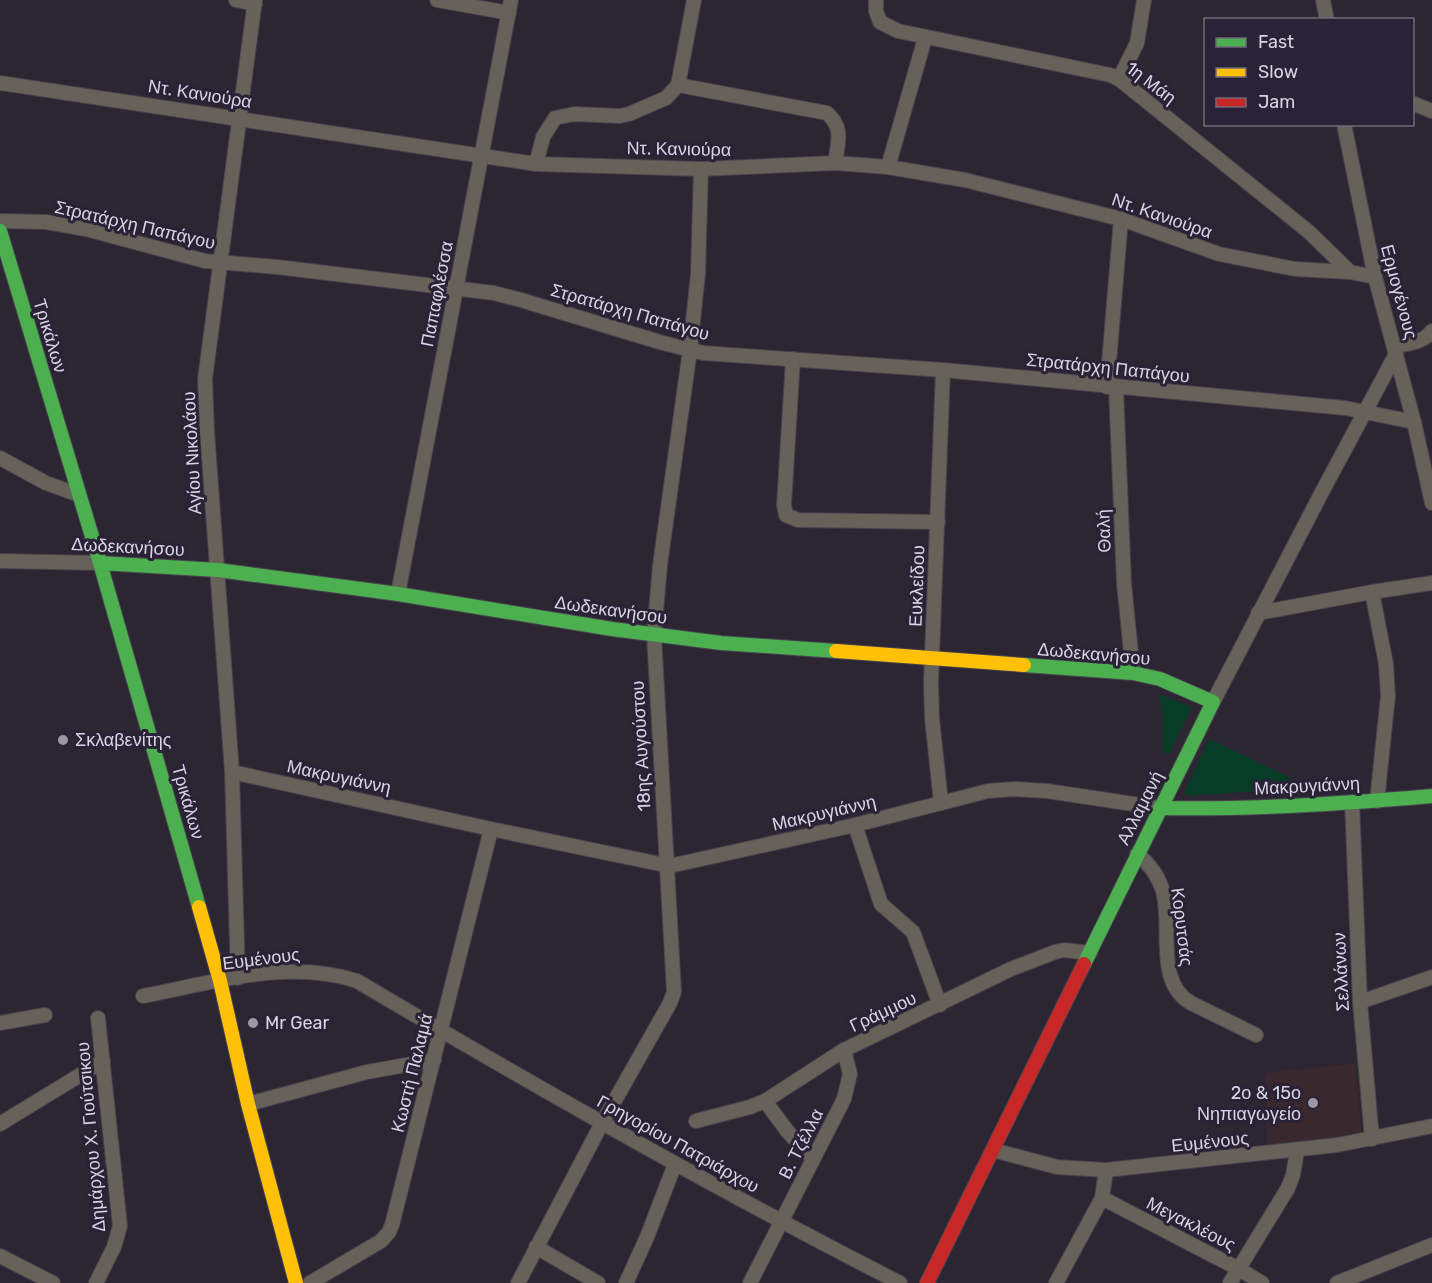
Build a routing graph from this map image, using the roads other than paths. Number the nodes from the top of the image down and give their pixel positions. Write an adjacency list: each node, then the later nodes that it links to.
1 (236, 0): 7 (street)
2 (437, 0): 8 (street)
3 (694, 0): 13 (street)
4 (876, 0): 10 (street, 1η Μάη)
5 (1144, 0): 11 (street)
6 (1323, 0): 9 (street)
7 (255, 2): 16 (street, Αγίου Νικολάου)
8 (510, 6): 18 (street, Παπαφλέσσα)
9 (1327, 18)
10 (925, 38): 11 (street, 1η Μάη); 21 (street)
11 (1119, 79): 28 (street, 1η Μάη)
12 (0, 83): 16 (street, Ντ. Κανιούρα)
13 (678, 85): 19 (street); 20 (street)
14 (1414, 103): 15 (street)
15 (1432, 111)
16 (238, 118): 18 (street, Ντ. Κανιούρα); 27 (street, Αγίου Νικολάου)
17 (1344, 126): 29 (street, Ερμογένους)
18 (482, 156): 20 (street, Ντ. Κανιούρα); 30 (street, Παπαφλέσσα)
19 (835, 163): 21 (street, Ντ. Κανιούρα); 22 (street, Ντ. Κανιούρα)
20 (536, 164): 22 (street, Ντ. Κανιούρα)
21 (888, 167): 23 (street, Ντ. Κανιούρα)
22 (701, 170): 32 (street, 18ης Αυγούστου)
23 (1121, 219): 28 (street, Ντ. Κανιούρα); 36 (street, Θαλή)
24 (0, 220): 27 (street, Στρατάρχη Παπάγου)
25 (0, 231): 26 (street, Τρικάλων)
26 (2, 247): 40 (street, Τρικάλων)
27 (220, 263): 30 (street, Στρατάρχη Παπάγου); 45 (street, Αγίου Νικολάου)
28 (1350, 272): 29 (street)
29 (1375, 277): 33 (street, Ερμογένους)
30 (456, 287): 32 (street, Στρατάρχη Παπάγου); 48 (street, Παπαφλέσσα)
31 (1432, 331): 33 (street)
32 (690, 350): 34 (street, Στρατάρχη Παπάγου); 50 (street, 18ης Αυγούστου)
33 (1395, 350): 37 (street, Αλλαμανή); 38 (street, Ερμογένους)
34 (793, 359): 35 (street, Στρατάρχη Παπάγου); 42 (street)
35 (943, 370): 36 (street, Στρατάρχη Παπάγου); 42 (street, Ευκλείδου)
36 (1112, 387): 37 (street, Στρατάρχη Παπάγου); 52 (street, Θαλή)
37 (1365, 411): 38 (street, Στρατάρχη Παπάγου); 49 (street, Αλλαμανή)
38 (1414, 422): 41 (street, Ερμογένους)
39 (0, 458): 40 (street)
40 (79, 495): 44 (street, Τρικάλων)
41 (1432, 503)
42 (938, 522): 51 (street, Ευκλείδου)
43 (0, 561): 44 (street, Δωδεκανήσου)
44 (100, 563): 45 (street, Δωδεκανήσου); 67 (street, Τρικάλων)
45 (218, 570): 48 (street, Δωδεκανήσου); 54 (street, Αγίου Νικολάου)
46 (1432, 583): 47 (street)
47 (1372, 592): 49 (street); 56 (street)
48 (398, 594): 50 (street, Δωδεκανήσου)
49 (1258, 613): 53 (street, Αλλαμανή)
50 (654, 635): 51 (street, Δωδεκανήσου); 63 (street, 18ης Αυγούστου)
51 (932, 659): 52 (street, Δωδεκανήσου); 58 (street, Ευκλείδου)
52 (1133, 672): 53 (street, Δωδεκανήσου)
53 (1214, 702): 59 (street, Αλλαμανή)
54 (232, 772): 61 (street, Μακρυγιάννη); 66 (street, Αγίου Νικολάου)
55 (1432, 796): 56 (street, Μακρυγιάννη)
56 (1377, 801): 57 (street, Μακρυγιάννη)
57 (1352, 802): 59 (street, Μακρυγιάννη); 69 (street, Σελλάνων)
58 (941, 803): 59 (street, Μακρυγιάννη); 60 (street, Μακρυγιάννη)
59 (1160, 808): 62 (street, Αλλαμανή)
60 (855, 825): 63 (street, Μακρυγιάννη); 70 (street)
61 (491, 829): 63 (street, Μακρυγιάννη); 74 (street, Κωστή Παλαμά)
62 (1137, 854): 64 (street, Αλλαμανή); 75 (street, Κορυτσάς)
63 (665, 865): 82 (street, 18ης Αυγούστου)
64 (1090, 953): 70 (street, Γράμμου); 86 (street, Αλλαμανή)
65 (1432, 977): 69 (street)
66 (238, 978): 67 (street, Ευμένους); 74 (street, Ευμένους)
67 (220, 981): 68 (street, Ευμένους); 80 (street, Τρικάλων)
68 (142, 996)
69 (1360, 1002): 85 (street, Σελλάνων)
70 (940, 1005): 76 (street, Γράμμου)
71 (45, 1015): 73 (street)
72 (98, 1018): 77 (street, Δημάρχου Χ. Γιούτσικου)
73 (0, 1023)
74 (442, 1031): 78 (street, Κωστή Παλαμά); 82 (street, Γρηγορίου Πατριάρχου)
75 (1256, 1035)
76 (844, 1050): 79 (street, Γράμμου); 88 (street, Β. Τζέλλα)
77 (103, 1060): 83 (street); 98 (street, Δημάρχου Χ. Γιούτσικου)
78 (434, 1060): 80 (street); 100 (street, Κωστή Παλαμά)
79 (765, 1101): 81 (street, Γράμμου); 88 (street)
80 (248, 1104): 99 (street, Τρικάλων)
81 (696, 1121)
82 (602, 1123): 89 (street, Γρηγορίου Πατριάρχου); 94 (street, 18ης Αυγούστου)
83 (0, 1124)
84 (1432, 1126): 85 (street, Ευμένους)
85 (1371, 1140): 87 (street, Ευμένους)
86 (993, 1150): 90 (street, Ευμένους); 106 (street, Αλλαμανή)
87 (1297, 1151): 90 (street, Ευμένους); 96 (street)
88 (813, 1159): 92 (street, Β. Τζέλλα)
89 (675, 1164): 92 (street, Γρηγορίου Πατριάρχου); 103 (street)
90 (1106, 1170): 91 (street)
91 (1102, 1198): 96 (street, Μεγακλέους); 107 (street)
92 (781, 1222): 104 (street, Β. Τζέλλα); 105 (street, Γρηγορίου Πατριάρχου)
93 (1432, 1245): 110 (street)
94 (536, 1247): 101 (street, 18ης Αυγούστου); 102 (street)
95 (0, 1256): 97 (street)
96 (1239, 1269): 108 (street); 109 (street, Μεγακλέους)
97 (53, 1283)
98 (96, 1283)
99 (296, 1283)
100 (310, 1283)
101 (518, 1283)
102 (598, 1283)
103 (626, 1283)
104 (750, 1283)
105 (900, 1283)
106 (927, 1283)
107 (1056, 1283)
108 (1230, 1283)
109 (1262, 1283)
110 (1337, 1283)

